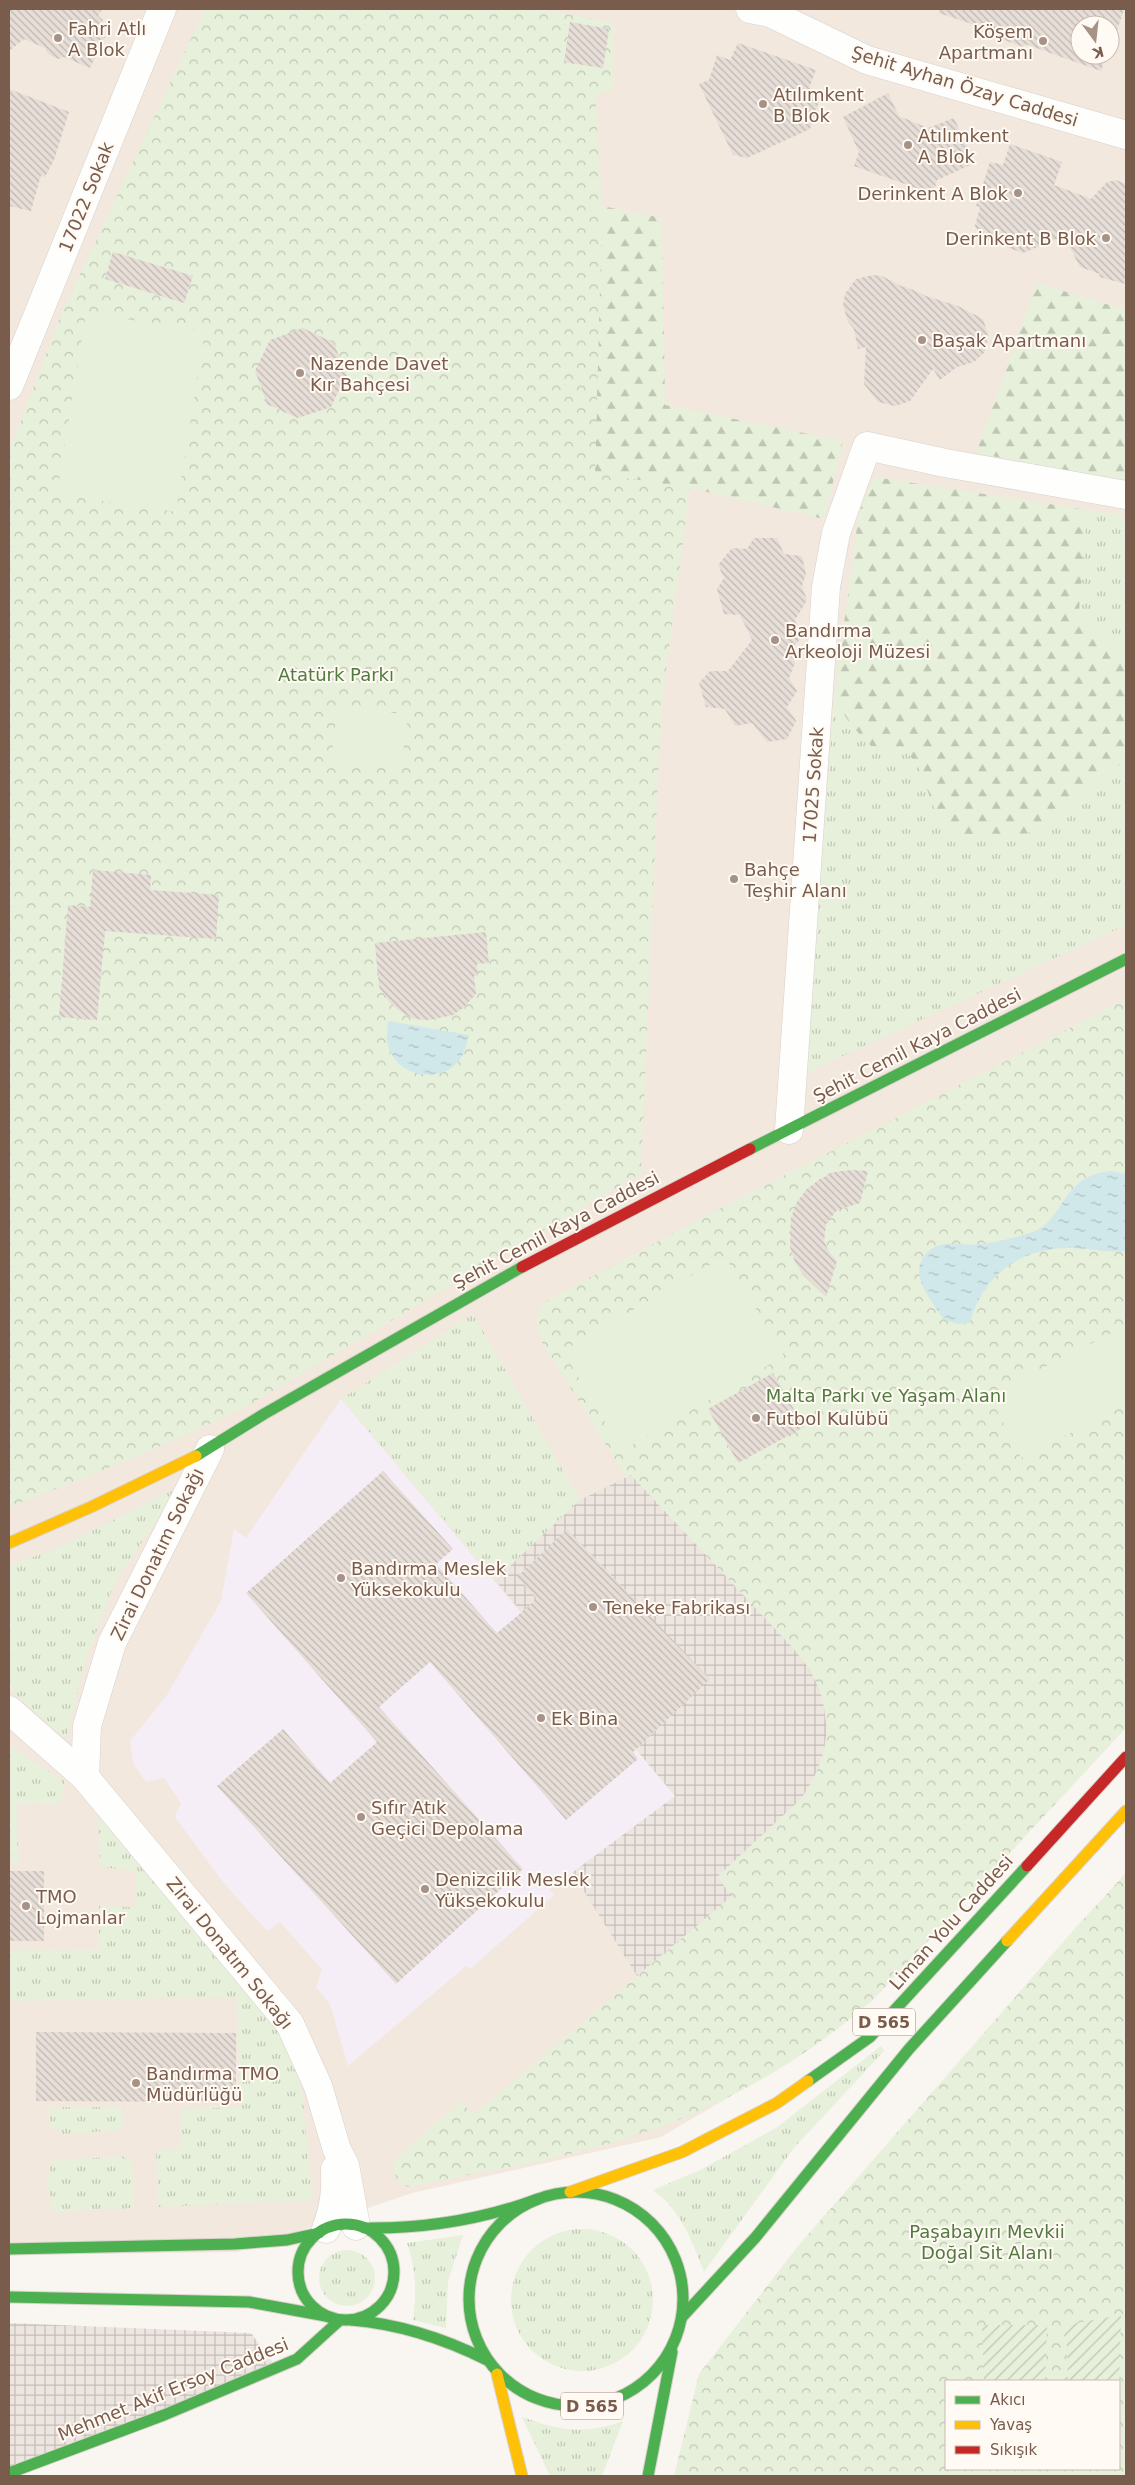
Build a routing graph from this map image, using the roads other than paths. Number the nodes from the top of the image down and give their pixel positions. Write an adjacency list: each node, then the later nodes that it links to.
1 (162, 9): 4 (street, 17022 Sokak)
2 (750, 9): 3 (street, Şehit Ayhan Özay Caddesi)
3 (1126, 135)
4 (9, 386)
5 (1126, 495): 7 (street, 17025 Sokak)
6 (1126, 959): 7 (main road, Şehit Cemil Kaya Caddesi)
7 (789, 1130): 8 (main road, Şehit Cemil Kaya Caddesi)
8 (210, 1448): 9 (main road, Şehit Cemil Kaya Caddesi); 12 (street, Zirai Donatım Sokağı)
9 (9, 1543)
10 (9, 1710): 12 (street, Zirai Donatım Sokağı)
11 (1126, 1757): 15 (main road, Liman Yolu Caddesi / D 565)
12 (85, 1777): 14 (street, Zirai Donatım Sokağı)
13 (1126, 1811): 22 (main road, D 565)
14 (337, 2150): 17 (street, Zirai Donatım Sokağı); 18 (street, Zirai Donatım Sokağı)
15 (570, 2192): 16 (main road, D 565); 22 (main road, D 565)
16 (538, 2199): 17 (main road); 25 (main road, D 565)
17 (360, 2227): 18 (main road); 23 (main road)
18 (323, 2231): 19 (main road); 21 (main road)
19 (9, 2249)
20 (9, 2297): 21 (main road)
21 (326, 2316): 23 (main road)
22 (682, 2317): 24 (main road, D 565)
23 (343, 2320): 25 (main road); 27 (main road, Mehmet Akif Ersoy Caddesi)
24 (673, 2348): 26 (main road, D 565); 29 (main road, D 565)
25 (487, 2360): 26 (main road, D 565)
26 (498, 2374): 28 (main road, D 565)
27 (9, 2473)
28 (522, 2476)
29 (648, 2476)

